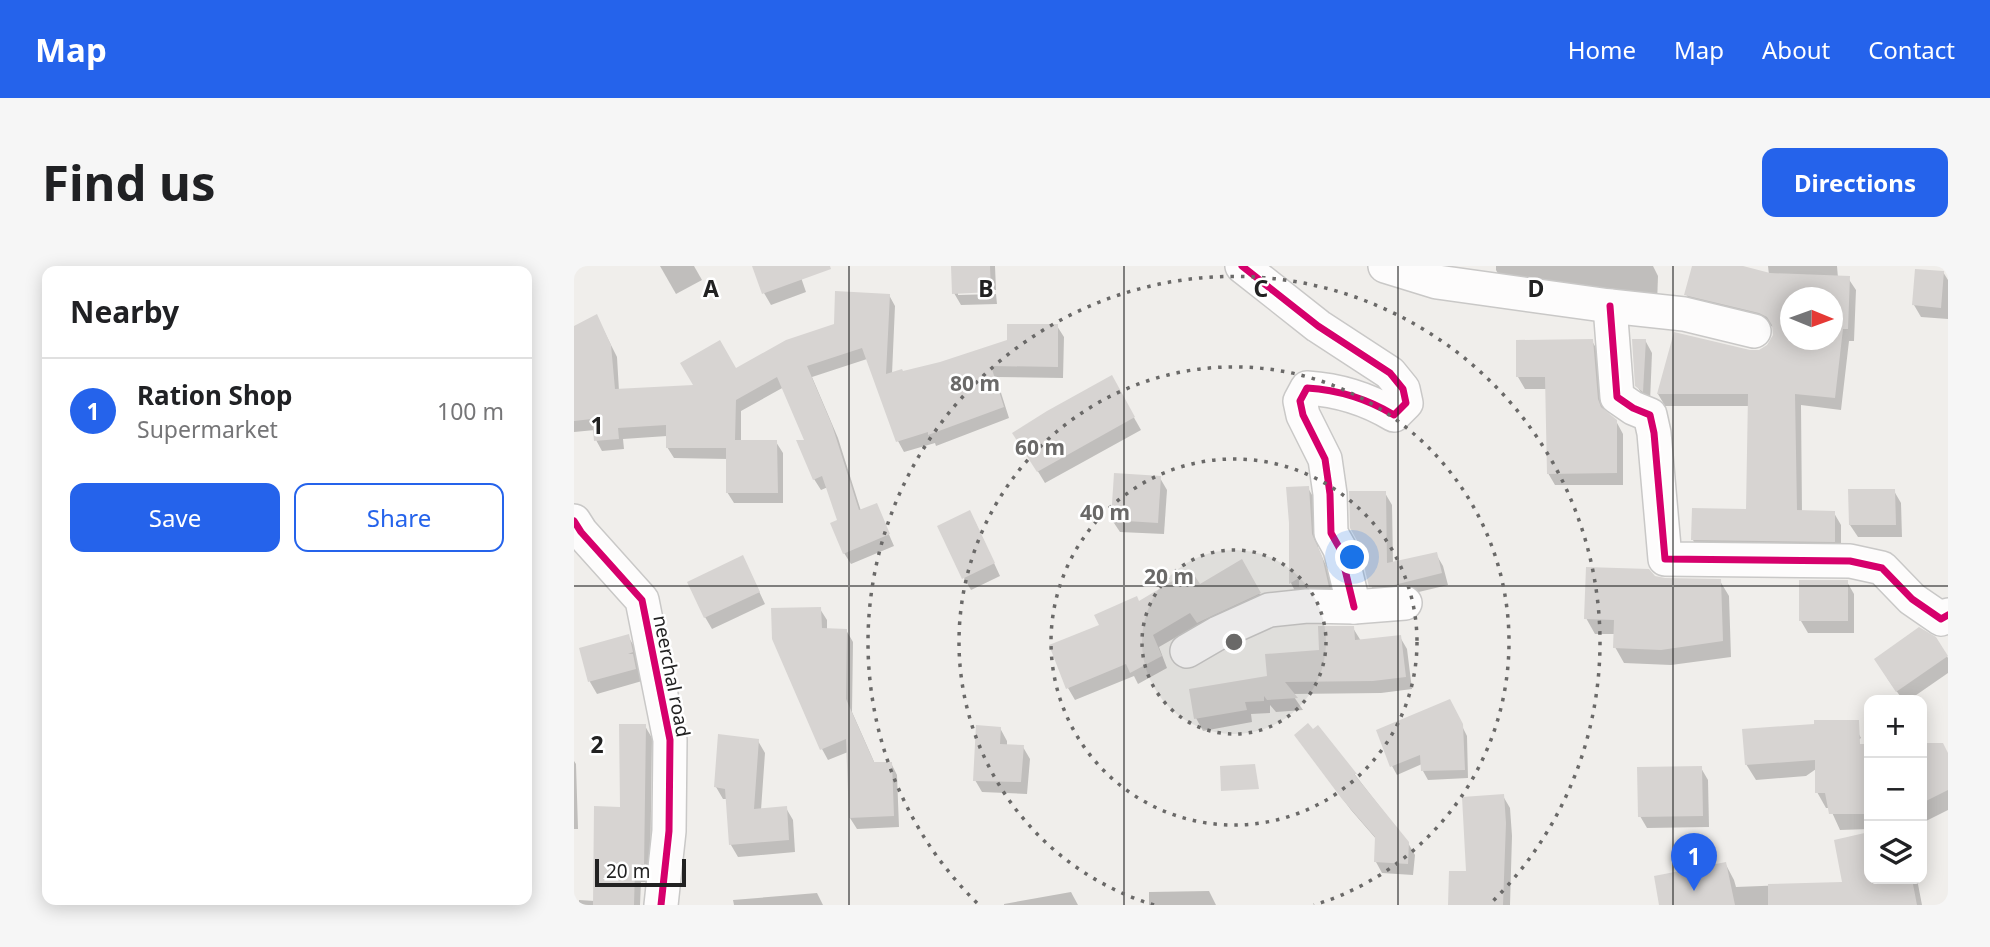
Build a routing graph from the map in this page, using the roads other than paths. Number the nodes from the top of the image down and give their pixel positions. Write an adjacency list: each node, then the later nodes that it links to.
1 (1242, 266): 8 (street)
2 (1385, 266): 3 (street)
3 (1485, 277): 4 (street)
4 (1610, 306): 5 (street); 9 (street)
5 (1754, 331)
6 (574, 521): 11 (street, neerchal road)
7 (1405, 603): 8 (street)
8 (1354, 607): 10 (street)
9 (1948, 615)
10 (1187, 650)
11 (661, 905)

